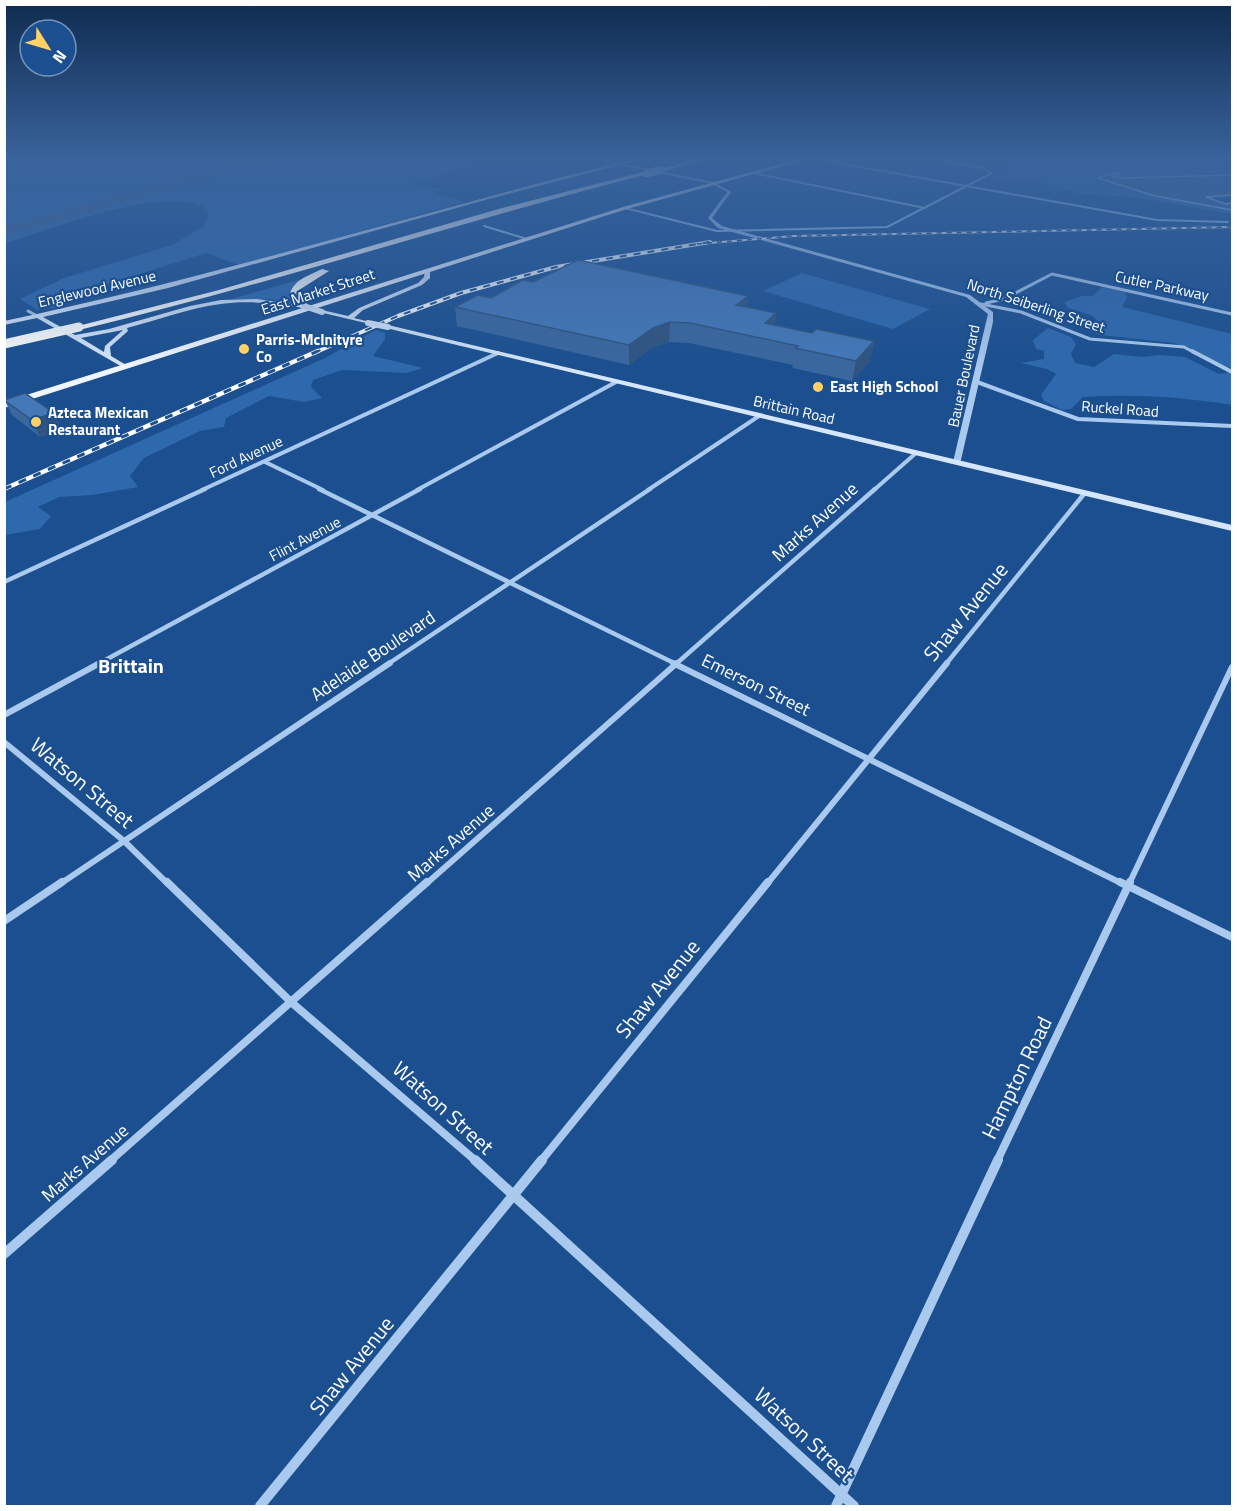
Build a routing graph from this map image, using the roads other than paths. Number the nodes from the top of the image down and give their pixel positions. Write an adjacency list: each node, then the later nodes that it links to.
1 (384, 228): 20 (main road, Englewood Avenue)
2 (414, 228): 25 (highway)
3 (444, 228): 24 (highway)
4 (455, 228): 12 (highway)
5 (489, 228): 11 (street)
6 (563, 228): 11 (main road, East Market Street)
7 (699, 228): 10 (street)
8 (724, 228): 10 (street, North Seiberling Street)
9 (840, 228): 10 (street)
10 (732, 231): 16 (street, North Seiberling Street)
11 (527, 239): 13 (main road, East Market Street)
12 (329, 269): 15 (highway); 17 (highway)
13 (427, 271): 21 (main road); 29 (main road, East Market Street)
14 (1052, 274): 16 (street, Bauer Boulevard); 19 (street, Cutler Parkway)
15 (208, 304): 17 (main road, Brittain Road); 23 (main road, Brittain Road)
16 (981, 304): 30 (street, North Seiberling Street); 32 (street, Bauer Boulevard)
17 (304, 306): 21 (main road, Brittain Road, bridge)
18 (28, 311): 20 (street)
19 (1233, 314)
20 (39, 317): 22 (main road, Englewood Avenue); 24 (main road)
21 (350, 318): 27 (main road, Brittain Road, bridge)
22 (4, 323)
23 (139, 324): 24 (main road); 28 (main road)
24 (77, 332): 26 (highway, bridge); 28 (main road)
25 (4, 334)
26 (4, 344)
27 (498, 353): 31 (main road, Brittain Road); 37 (street, Ford Avenue)
28 (108, 356): 29 (main road)
29 (126, 367): 33 (main road, East Market Street)
30 (1233, 372)
31 (616, 382): 34 (main road, Brittain Road); 40 (street, Flint Avenue)
32 (977, 382): 35 (street, Ruckel Road); 38 (street, Bauer Boulevard)
33 (4, 405)
34 (759, 416): 36 (main road, Brittain Road); 43 (street, Adelaide Boulevard)
35 (1232, 425)
36 (916, 453): 38 (main road, Brittain Road); 44 (street, Marks Avenue)
37 (265, 462): 40 (street, Emerson Street); 42 (street, Ford Avenue)
38 (957, 462): 39 (main road, Brittain Road)
39 (1084, 494): 41 (main road, Brittain Road); 48 (street, Shaw Avenue)
40 (374, 515): 43 (street, Emerson Street); 46 (street, Flint Avenue)
41 (1233, 528)
42 (4, 582)
43 (509, 583): 44 (street, Emerson Street); 49 (street, Adelaide Boulevard)
44 (678, 663): 48 (street, Emerson Street); 53 (street, Marks Avenue)
45 (1233, 667): 50 (street, Hampton Road)
46 (4, 715)
47 (4, 742): 49 (street, Watson Street)
48 (869, 758): 50 (street, Emerson Street); 54 (street, Shaw Avenue)
49 (124, 841): 51 (street, Adelaide Boulevard); 53 (street, Watson Street)
50 (1129, 886): 52 (street, Emerson Street); 56 (street, Hampton Road)
51 (4, 921)
52 (1233, 937)
53 (291, 1002): 54 (street, Watson Street); 55 (street, Marks Avenue)
54 (514, 1196): 56 (street, Watson Street); 57 (street, Shaw Avenue)
55 (4, 1254)
56 (841, 1496): 58 (street, Hampton Road); 59 (street, Watson Street)
57 (260, 1506)
58 (836, 1506)
59 (854, 1506)

